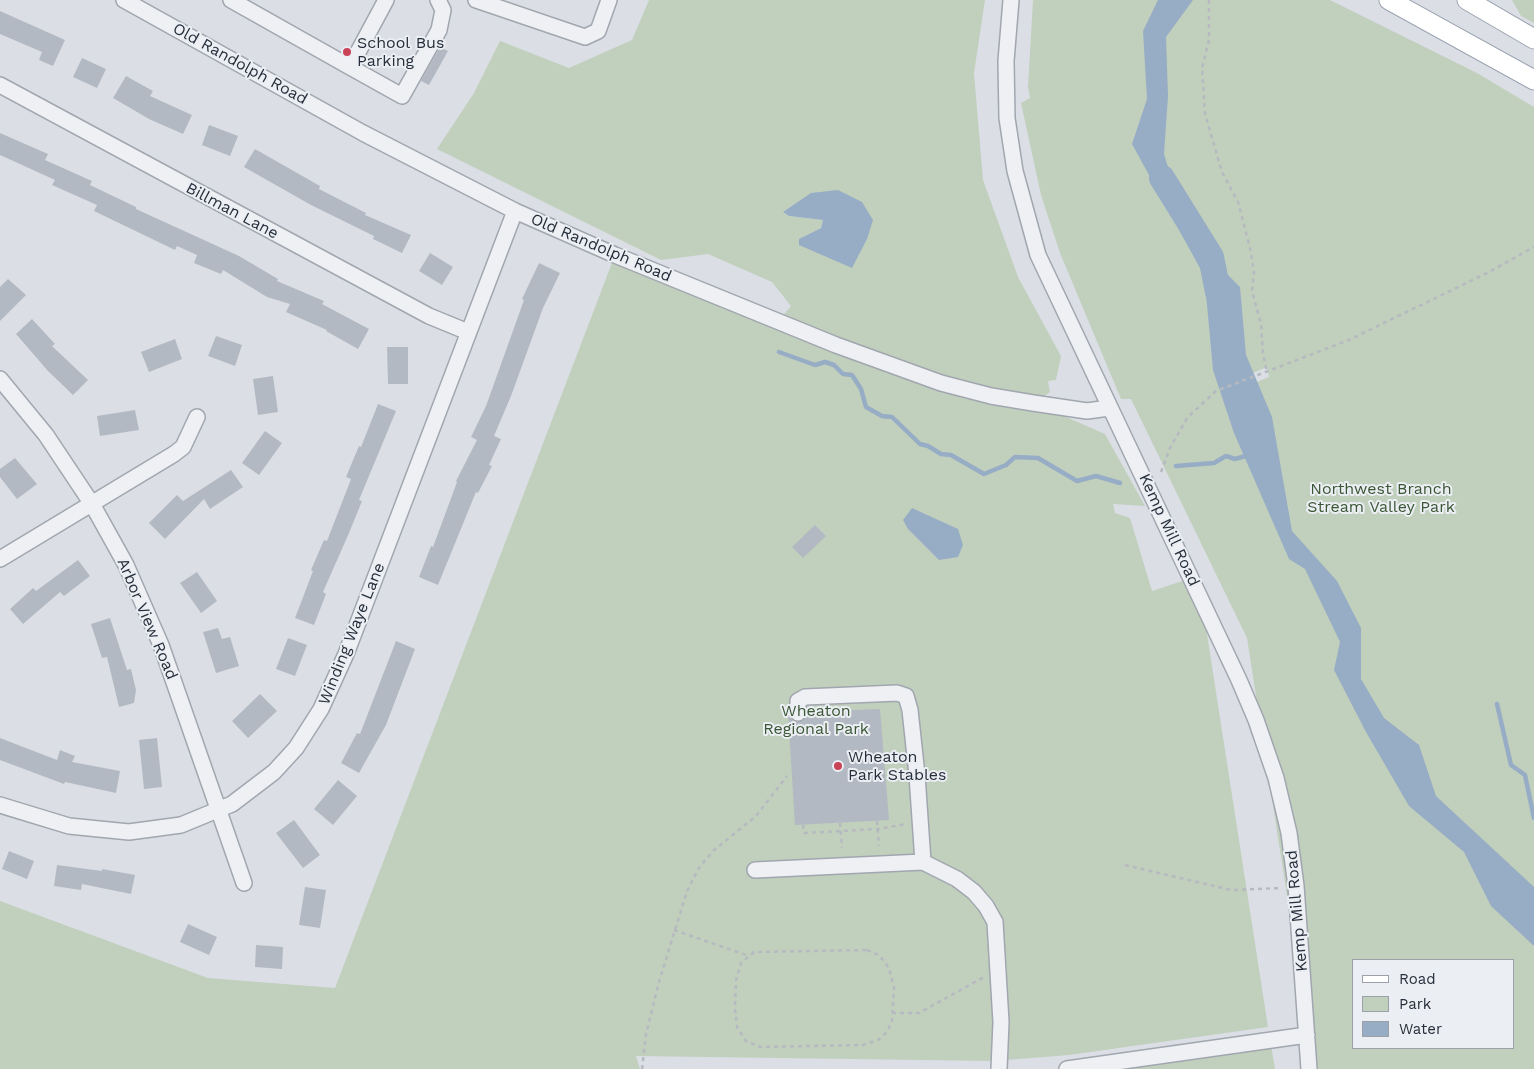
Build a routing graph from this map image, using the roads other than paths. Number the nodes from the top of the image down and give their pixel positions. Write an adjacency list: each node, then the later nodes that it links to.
1 (124, 0): 14 (street, Old Randolph Road)
2 (231, 0): 11 (street)
3 (386, 0): 11 (street)
4 (438, 0): 11 (street)
5 (476, 0): 6 (street)
6 (610, 0)
7 (1011, 0): 17 (street, Kemp Mill Road)
8 (1389, 0): 12 (main road)
9 (1467, 0): 10 (main road)
10 (1534, 39)
11 (350, 67)
12 (1534, 80)
13 (0, 85): 15 (street, Billman Lane)
14 (515, 211): 15 (street, Winding Waye Lane); 17 (street, Old Randolph Road)
15 (468, 332): 23 (street, Winding Waye Lane)
16 (0, 379): 19 (street, Arbor View Road)
17 (1109, 408): 27 (street, Kemp Mill Road)
18 (198, 417): 19 (street)
19 (92, 504): 20 (street); 23 (street, Arbor View Road)
20 (0, 559)
21 (798, 713): 24 (street)
22 (0, 805): 23 (street, Winding Waye Lane)
23 (219, 810): 26 (street, Arbor View Road)
24 (923, 862): 25 (street); 28 (street)
25 (755, 870)
26 (244, 883)
27 (1307, 1035): 29 (street); 30 (street, Kemp Mill Road)
28 (1000, 1069)
29 (1067, 1069)
30 (1309, 1069)

